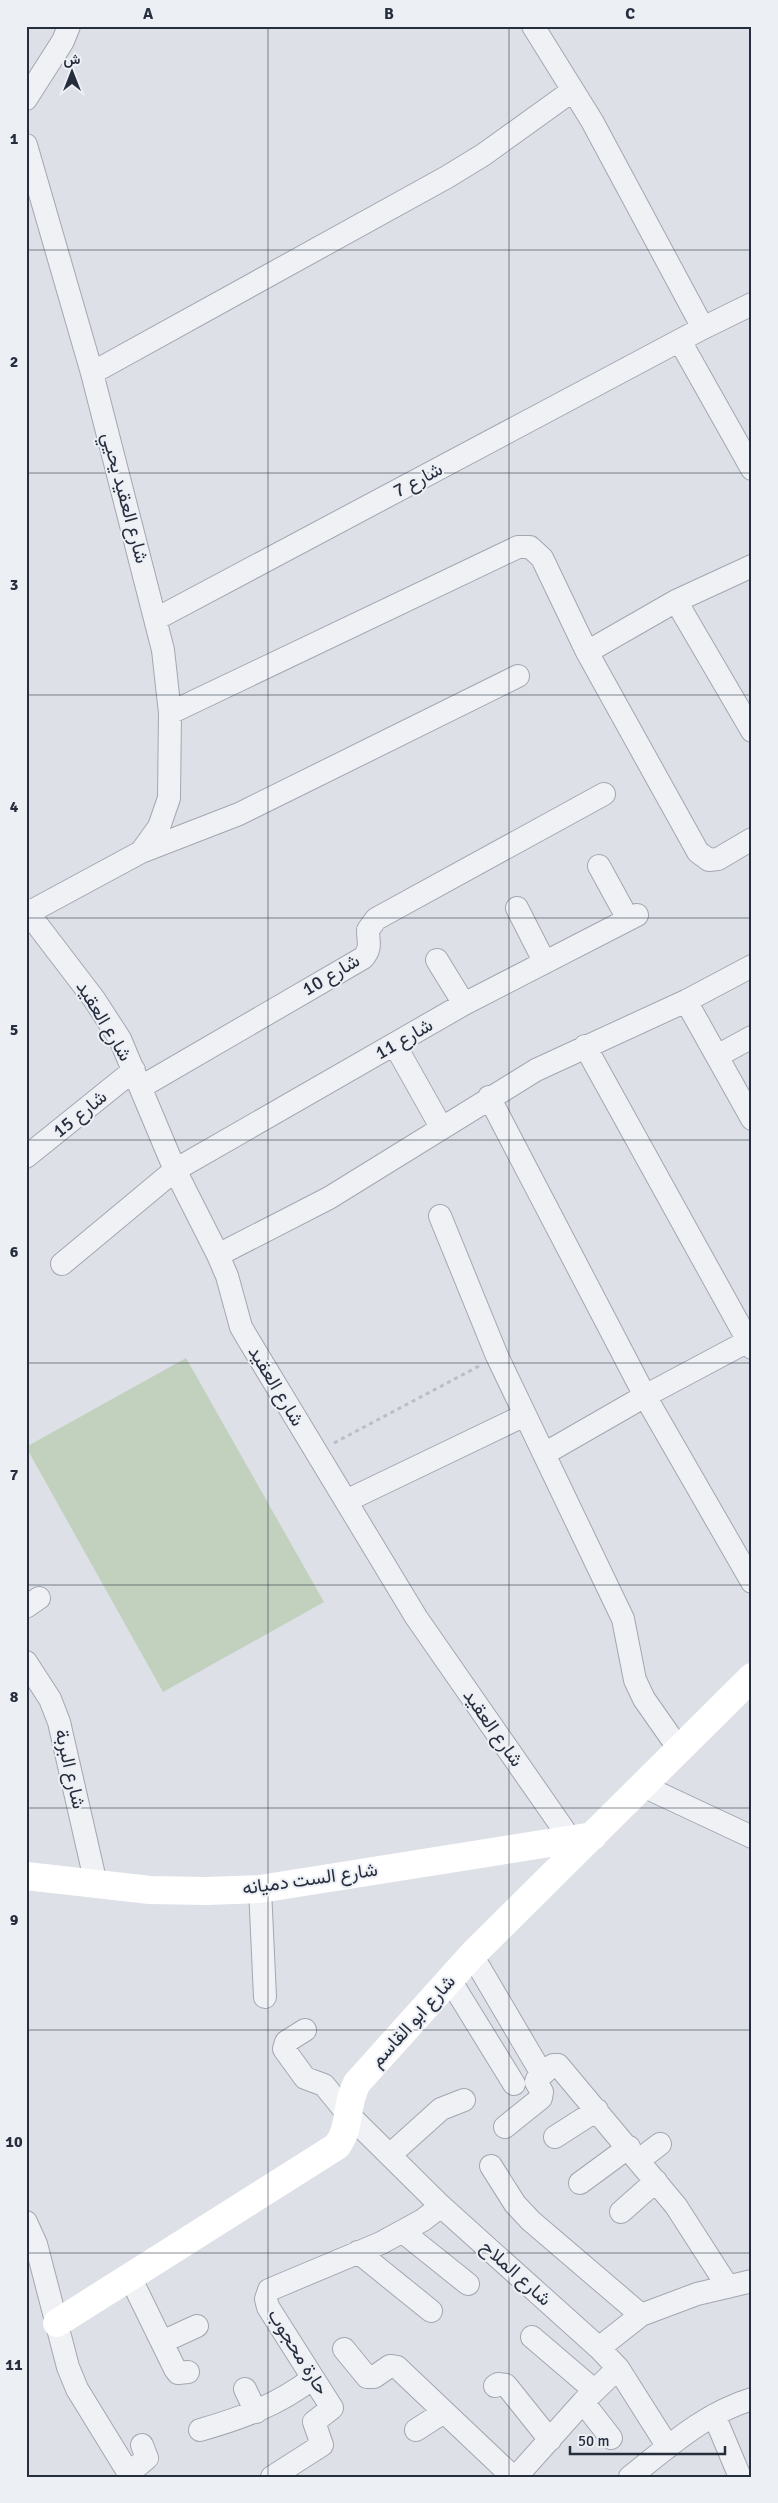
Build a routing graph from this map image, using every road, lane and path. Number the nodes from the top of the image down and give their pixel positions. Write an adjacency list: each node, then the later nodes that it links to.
1 (69, 26): 4 (street)
2 (533, 26): 3 (street)
3 (572, 91): 7 (street); 9 (street)
4 (26, 99)
5 (26, 145): 9 (street, شارع العقيد يحيي)
6 (752, 304): 7 (street, شارع 7)
7 (703, 328): 8 (street, شارع 7)
8 (680, 341): 10 (street); 13 (street, شارع 7)
9 (92, 373): 13 (street, شارع العقيد يحيي)
10 (752, 469)
11 (752, 566): 12 (street)
12 (676, 601): 14 (street); 17 (street)
13 (156, 619): 16 (street, شارع العقيد يحيي)
14 (587, 652): 16 (street); 19 (street)
15 (518, 676): 20 (street)
16 (170, 713): 20 (street, شارع العقيد يحيي)
17 (752, 731)
18 (604, 794): 33 (street, شارع 10)
19 (752, 839)
20 (141, 852): 23 (street)
21 (599, 866): 25 (street, شارع 11)
22 (516, 908): 25 (street)
23 (27, 911): 33 (street, شارع العقيد)
24 (437, 960): 28 (street)
25 (544, 961): 28 (street, شارع 11)
26 (752, 966): 27 (street)
27 (686, 1001): 31 (street); 32 (street)
28 (464, 1004): 30 (street, شارع 11)
29 (752, 1037): 32 (street)
30 (395, 1045): 36 (street); 38 (street, شارع 11)
31 (585, 1046): 34 (street); 42 (street)
32 (717, 1056): 35 (street)
33 (138, 1078): 37 (street, شارع 15); 38 (street, شارع العقيد)
34 (489, 1097): 36 (street); 44 (street)
35 (752, 1119)
36 (441, 1128): 40 (street)
37 (26, 1157)
38 (176, 1170): 40 (street, شارع العقيد); 41 (street, شارع 11)
39 (440, 1216): 43 (street)
40 (218, 1255): 46 (street, شارع العقيد)
41 (62, 1264)
42 (750, 1343): 44 (street)
43 (497, 1356): 45 (street); 46 (path)
44 (645, 1396): 47 (street); 49 (street)
45 (524, 1414): 47 (street); 48 (street)
46 (317, 1453): 48 (street, شارع العقيد)
47 (544, 1454): 52 (street)
48 (346, 1501): 55 (street, شارع العقيد)
49 (752, 1582)
50 (26, 1662): 57 (street, شارع البربة)
51 (752, 1677): 52 (street, شارع ابو القاسم)
52 (680, 1749): 53 (street, شارع ابو القاسم)
53 (643, 1786): 54 (street); 55 (street, شارع ابو القاسم)
54 (752, 1837)
55 (582, 1838): 58 (street, شارع الست دميانه); 59 (street, شارع ابو القاسم)
56 (26, 1876): 57 (street, شارع الست دميانه)
57 (96, 1884): 58 (street, شارع الست دميانه)
58 (260, 1889): 61 (street)
59 (472, 1955): 60 (street, شارع ابو القاسم); 63 (street)
60 (450, 1980): 64 (street); 67 (street, شارع ابو القاسم)
61 (266, 1997)
62 (305, 2030): 67 (street, شارع الملاح)
63 (542, 2074): 66 (street); 68 (street)
64 (514, 2084)
65 (464, 2100): 72 (street)
66 (597, 2110): 69 (street); 71 (street)
67 (346, 2112): 72 (street, شارع الملاح); 82 (street, شارع ابو القاسم)
68 (505, 2127)
69 (555, 2137)
70 (660, 2144): 71 (street)
71 (634, 2153): 74 (street); 75 (street)
72 (391, 2154): 76 (street, شارع الملاح)
73 (490, 2166): 87 (street)
74 (656, 2181): 77 (street); 85 (street)
75 (580, 2183)
76 (441, 2206): 79 (street, حارة محجوب); 92 (street, شارع الملاح)
77 (621, 2212)
78 (26, 2222): 80 (street)
79 (403, 2232): 81 (street, حارة محجوب); 84 (street)
80 (31, 2247): 88 (street)
81 (358, 2252): 86 (street); 96 (street, حارة محجوب)
82 (130, 2276): 88 (street, شارع ابو القاسم); 91 (street)
83 (752, 2281): 85 (street)
84 (468, 2284)
85 (728, 2287): 87 (street)
86 (431, 2310)
87 (641, 2315): 92 (street)
88 (57, 2323): 110 (street)
89 (197, 2326): 91 (street)
90 (532, 2337): 99 (street)
91 (162, 2342): 95 (street)
92 (599, 2348): 94 (street, شارع الملاح)
93 (344, 2349): 102 (street)
94 (618, 2368): 99 (street); 109 (street, شارع الملاح)
95 (188, 2372)
96 (313, 2378): 101 (street); 111 (street, حارة محجوب)
97 (495, 2386): 107 (street)
98 (245, 2389): 101 (street)
99 (589, 2396): 106 (street); 107 (street)
100 (752, 2399): 103 (street)
101 (256, 2412): 104 (street)
102 (444, 2412): 105 (street); 112 (street)
103 (714, 2415): 109 (street); 114 (street)
104 (200, 2430)
105 (416, 2430)
106 (610, 2438)
107 (550, 2440): 112 (street)
108 (142, 2445): 110 (street)
109 (668, 2447): 113 (street)
110 (130, 2475)
111 (272, 2477)
112 (515, 2477)
113 (630, 2477)
114 (739, 2477)

